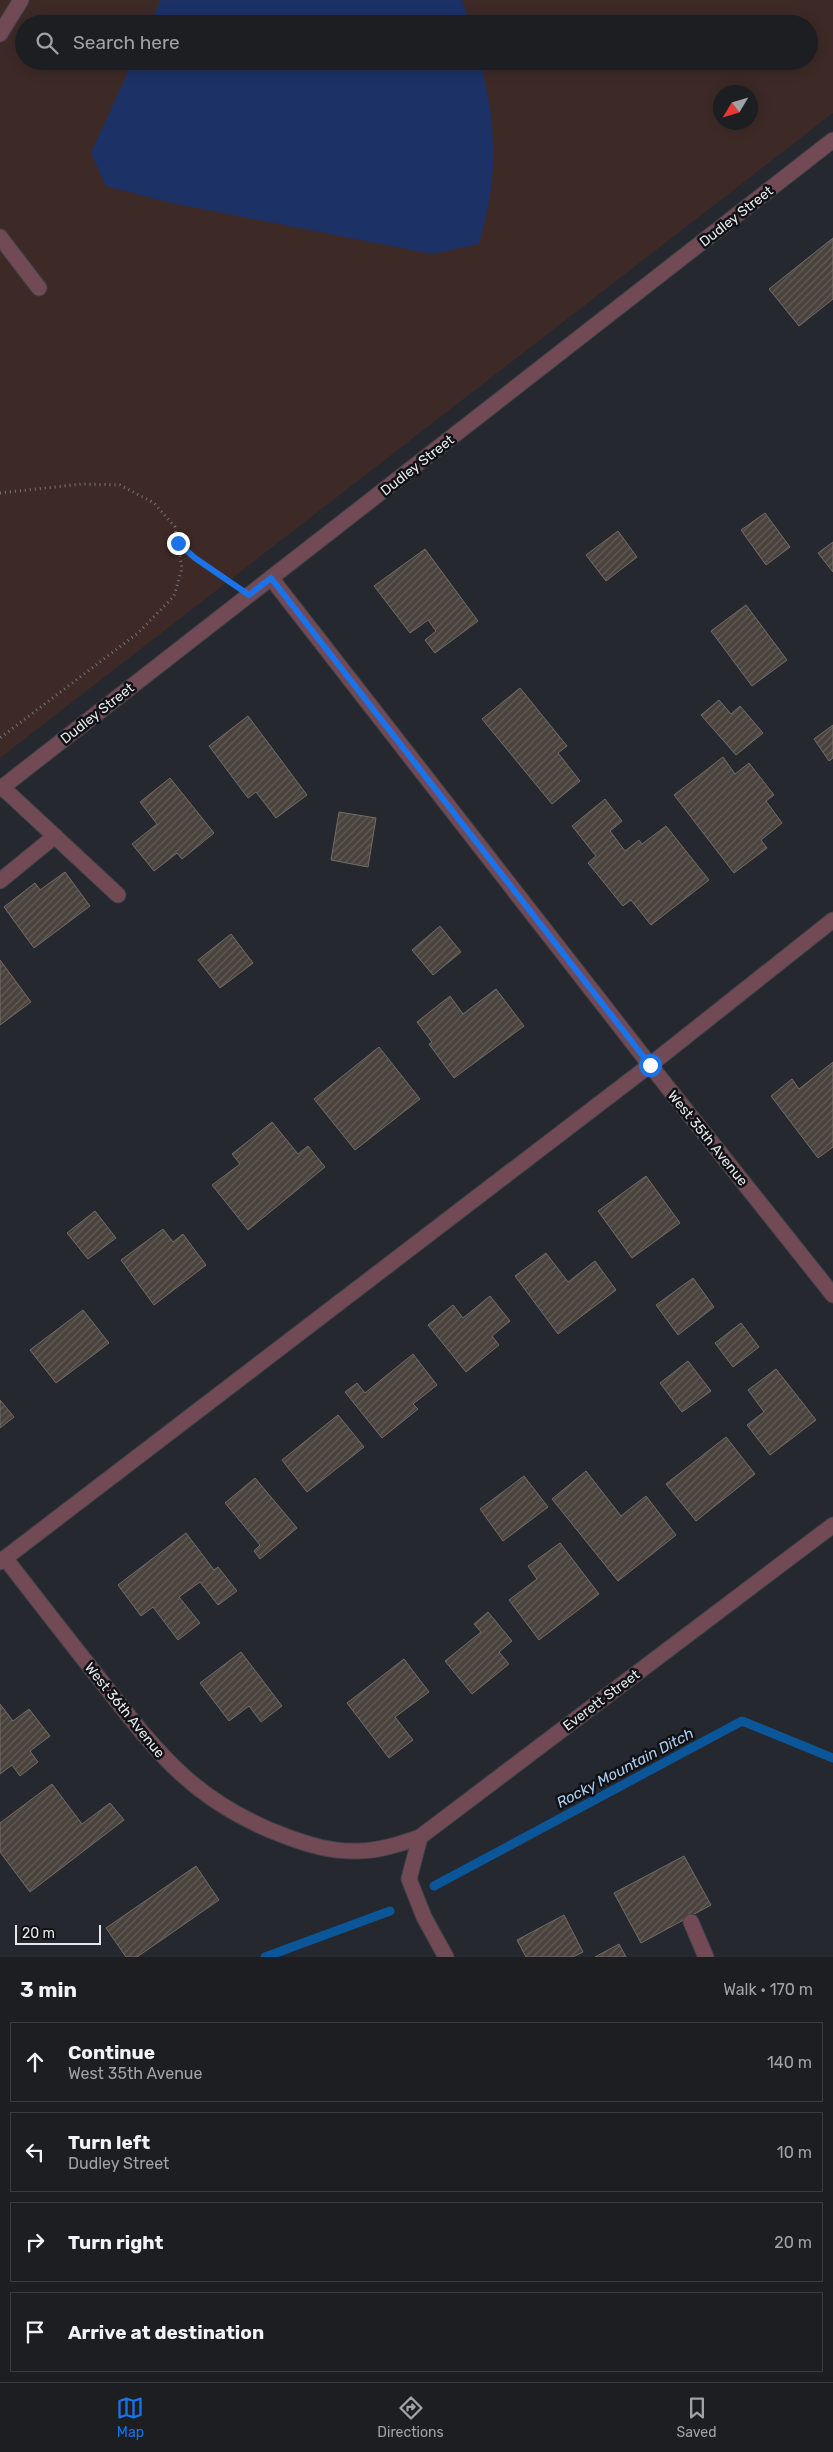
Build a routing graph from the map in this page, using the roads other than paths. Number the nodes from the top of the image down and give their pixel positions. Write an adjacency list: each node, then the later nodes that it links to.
1 (21, 0): 2 (street)
2 (0, 34)
3 (833, 140): 6 (street, Dudley Street)
4 (2, 245): 5 (street)
5 (39, 288)
6 (271, 578): 7 (street, Dudley Street); 12 (street, West 35th Avenue)
7 (1, 788): 8 (street)
8 (55, 836): 9 (street); 10 (street)
9 (0, 881)
10 (118, 895)
11 (833, 920): 12 (street)
12 (650, 1065): 13 (street, West 35th Avenue); 15 (street)
13 (833, 1295)
14 (833, 1525): 16 (street, Everett Street)
15 (3, 1560): 17 (street, West 36th Avenue)
16 (420, 1837): 17 (street, Everett Street); 19 (street)
17 (358, 1852)
18 (691, 1922): 20 (street)
19 (446, 1957)
20 (706, 1957)

